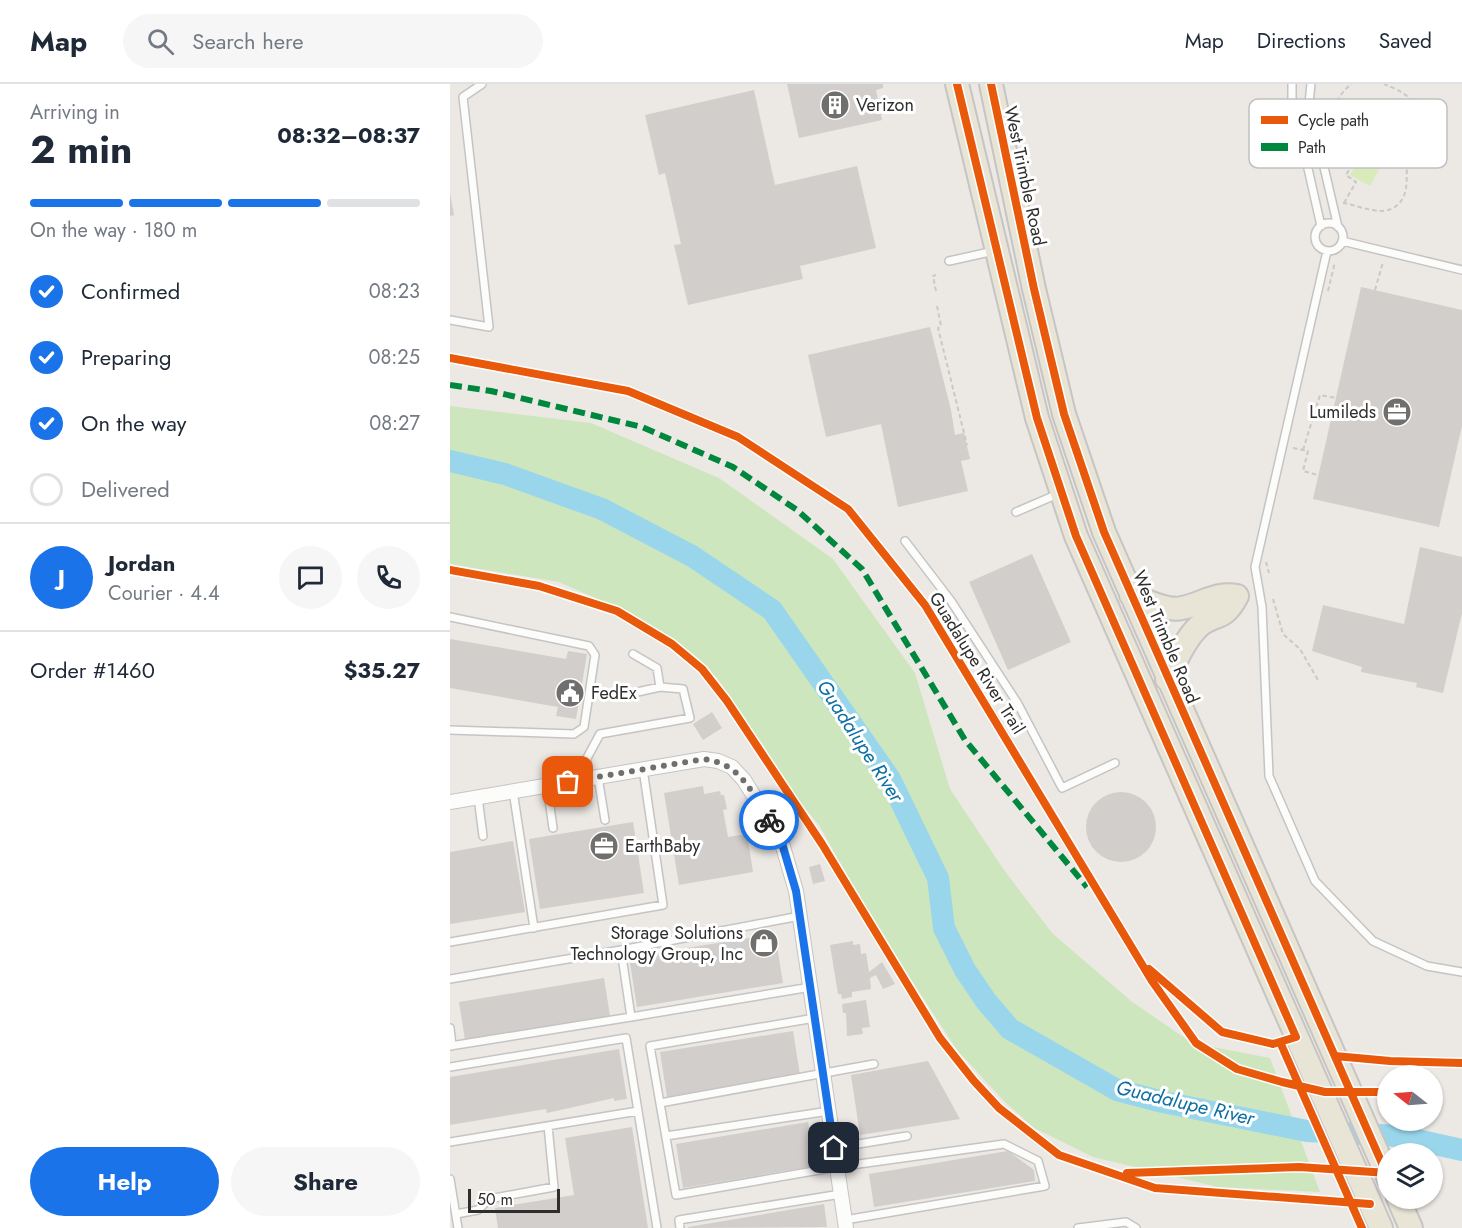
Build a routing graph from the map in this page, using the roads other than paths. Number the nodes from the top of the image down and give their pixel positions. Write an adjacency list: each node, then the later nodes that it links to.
1 (482, 84): 17 (lane)
2 (957, 84): 13 (main road)
3 (991, 84): 22 (main road, West Trimble Road)
4 (1292, 84): 6 (lane)
5 (1311, 84): 7 (lane)
6 (1292, 99)
7 (1309, 99)
8 (1308, 168): 10 (lane)
9 (1324, 168): 11 (lane)
10 (1321, 226): 11 (lane); 14 (lane)
11 (1338, 227): 12 (lane)
12 (1342, 241): 14 (lane); 16 (lane)
13 (997, 250): 15 (lane); 18 (main road)
14 (1327, 251): 21 (lane)
15 (949, 261)
16 (1462, 270)
17 (450, 320)
18 (1061, 493): 19 (lane); 74 (main road)
19 (1016, 512)
20 (905, 541): 30 (lane)
21 (1248, 593): 23 (main road); 44 (lane)
22 (1131, 595): 23 (main road); 26 (main road, West Trimble Road)
23 (1206, 611): 26 (main road)
24 (450, 617): 29 (lane)
25 (633, 654): 27 (lane)
26 (1167, 679): 62 (main road, West Trimble Road)
27 (660, 687): 28 (lane); 32 (lane)
28 (615, 697)
29 (450, 730)
30 (1115, 763)
31 (644, 769): 32 (street); 40 (street); 41 (lane)
32 (593, 777): 33 (street); 37 (lane)
33 (547, 785): 34 (street); 38 (lane)
34 (513, 791): 35 (street); 41 (lane)
35 (478, 797): 36 (street); 39 (lane)
36 (450, 802)
37 (605, 820)
38 (553, 828)
39 (483, 836)
40 (800, 916): 43 (lane); 46 (street)
41 (534, 928): 42 (lane)
42 (450, 942)
43 (621, 950): 45 (lane); 47 (lane)
44 (1462, 972)
45 (450, 979)
46 (810, 987): 47 (lane); 48 (street)
47 (631, 1017): 50 (lane)
48 (815, 1018): 53 (street); 54 (lane)
49 (450, 1028): 50 (lane)
50 (451, 1046)
51 (874, 1064): 53 (lane)
52 (450, 1066): 55 (lane)
53 (824, 1075): 54 (lane); 56 (street)
54 (660, 1103): 58 (lane)
55 (638, 1111): 57 (lane); 70 (lane)
56 (829, 1111): 58 (lane); 61 (street)
57 (548, 1126): 60 (lane); 67 (lane)
58 (666, 1136): 63 (lane)
59 (907, 1136): 61 (lane)
60 (450, 1142)
61 (834, 1148): 63 (street)
62 (1377, 1152)
63 (837, 1167): 65 (street); 68 (lane)
64 (450, 1179): 67 (lane)
65 (841, 1194): 68 (street); 71 (lane)
66 (1403, 1209): 75 (main road)
67 (456, 1214): 69 (lane)
68 (846, 1224)
69 (458, 1228)
70 (657, 1228)
71 (680, 1228)
72 (1078, 1228): 73 (lane)
73 (1136, 1228)
74 (1381, 1228)
75 (1411, 1228)

